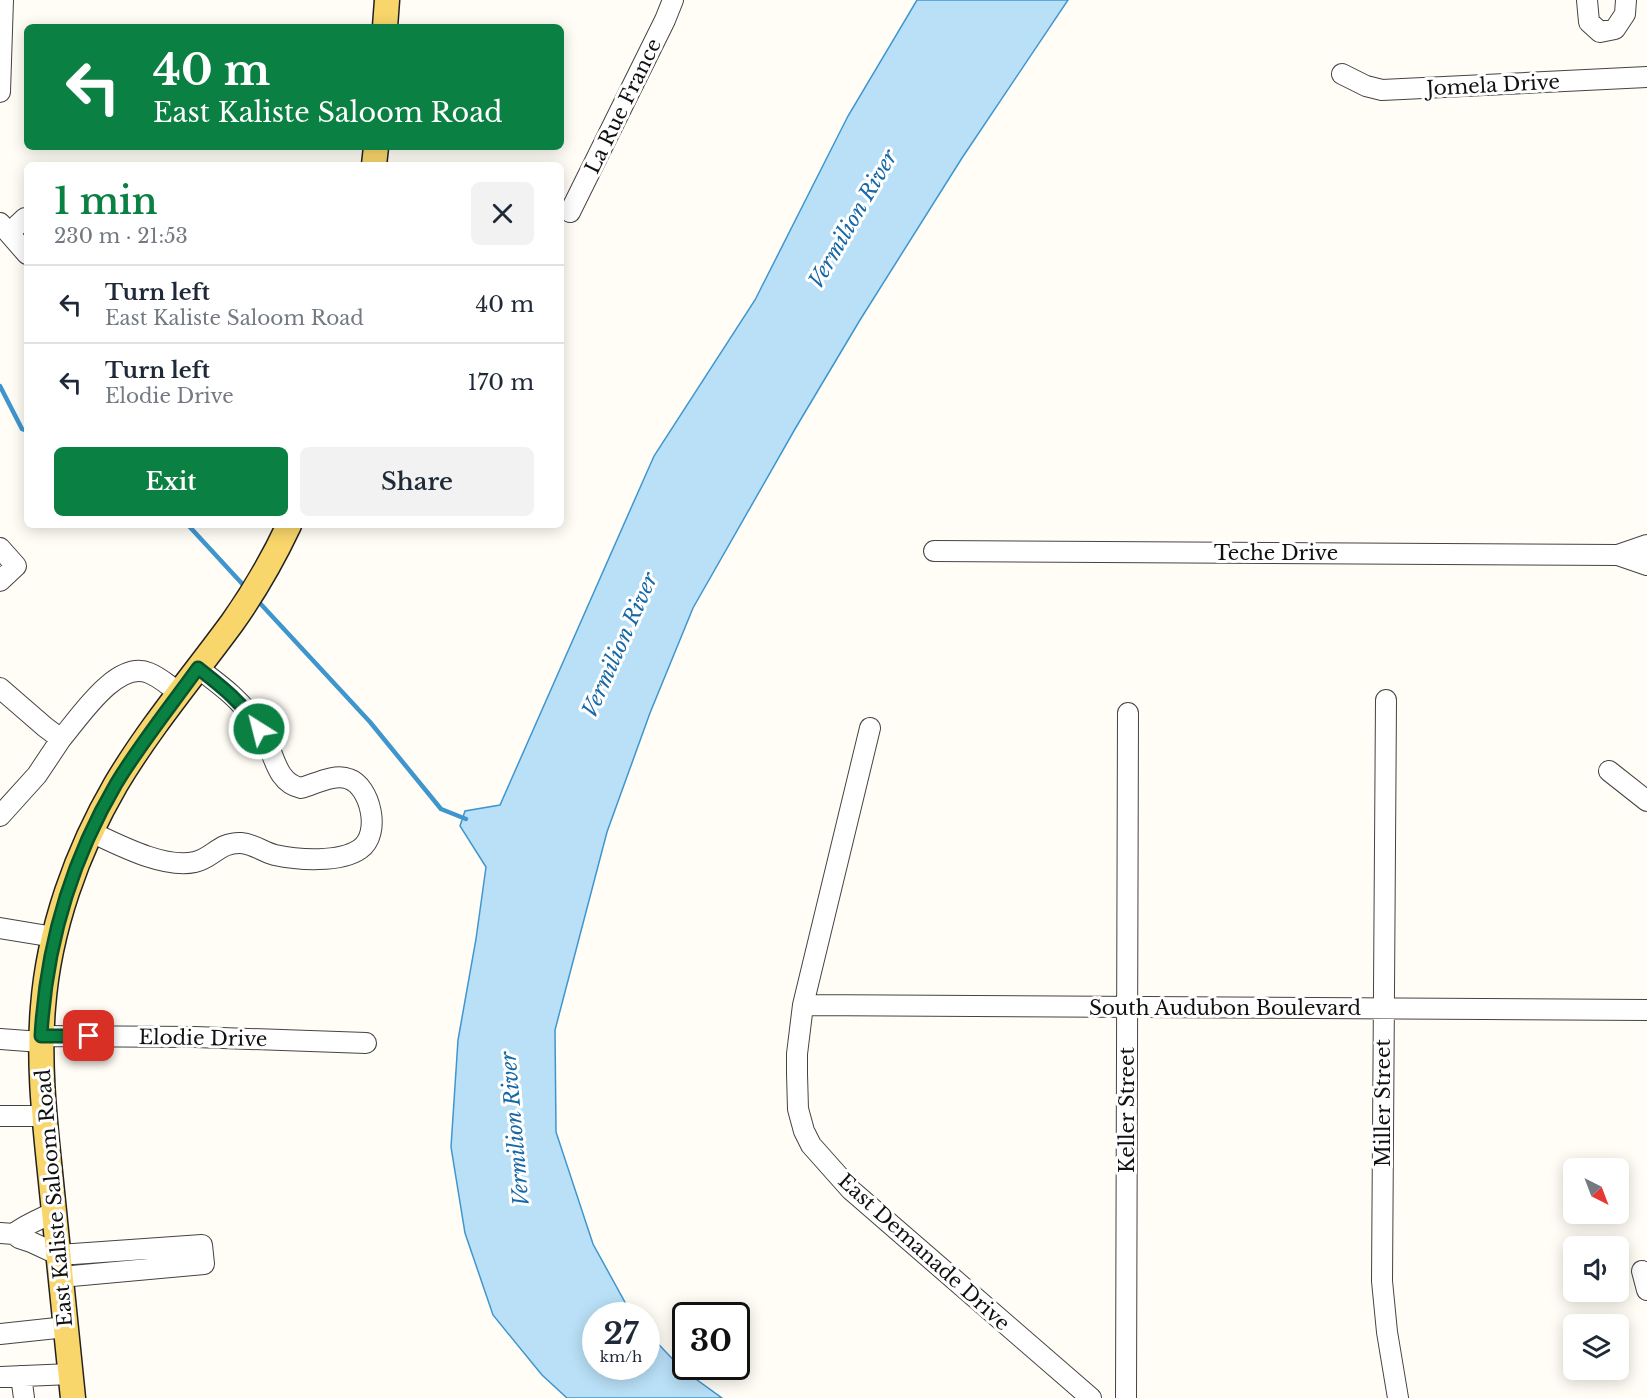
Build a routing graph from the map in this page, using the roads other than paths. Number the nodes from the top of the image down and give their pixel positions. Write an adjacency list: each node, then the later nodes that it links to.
1 (3, 0): 9 (street)
2 (387, 0): 6 (main road)
3 (673, 0): 10 (street, La Rue France)
4 (1587, 0): 5 (street)
5 (1626, 0)
6 (385, 24)
7 (1342, 74): 8 (street, Jomela Drive)
8 (1647, 77)
9 (0, 92)
10 (570, 212)
11 (24, 218): 12 (street)
12 (4, 228): 13 (street)
13 (24, 251)
14 (288, 528): 21 (main road, East Kaliste Saloom Road)
15 (1647, 545): 18 (street, Teche Drive)
16 (0, 548): 20 (street)
17 (934, 551): 18 (street, Teche Drive)
18 (1618, 555): 19 (street, Teche Drive)
19 (1647, 565)
20 (0, 581)
21 (198, 668): 23 (main road, East Kaliste Saloom Road); 31 (street)
22 (0, 688): 27 (street)
23 (180, 693): 27 (street); 31 (main road, East Kaliste Saloom Road)
24 (1386, 700): 36 (street, Miller Street)
25 (1128, 713): 35 (street, Keller Street)
26 (870, 728): 34 (street, East Demanade Drive)
27 (62, 739): 30 (street)
28 (1609, 771): 29 (street)
29 (1647, 801)
30 (0, 816)
31 (91, 832): 33 (main road, East Kaliste Saloom Road)
32 (0, 928): 33 (street)
33 (54, 938): 39 (main road, East Kaliste Saloom Road)
34 (802, 1005): 35 (street, South Audubon Boulevard); 53 (street, East Demanade Drive)
35 (1127, 1008): 36 (street, South Audubon Boulevard); 54 (street, Keller Street)
36 (1383, 1008): 37 (street, South Audubon Boulevard); 55 (street, Miller Street)
37 (1647, 1010)
38 (0, 1039): 39 (street, Elodie Drive)
39 (41, 1039): 40 (street, Elodie Drive); 42 (main road, East Kaliste Saloom Road)
40 (366, 1043)
41 (0, 1116): 42 (street)
42 (45, 1116): 43 (main road, East Kaliste Saloom Road)
43 (54, 1212): 44 (street); 45 (main road, East Kaliste Saloom Road)
44 (7, 1233): 45 (street)
45 (60, 1266): 45 (street); 46 (main road, East Kaliste Saloom Road)
46 (66, 1327): 47 (street); 48 (main road, East Kaliste Saloom Road)
47 (0, 1334)
48 (70, 1374): 49 (street); 52 (main road, East Kaliste Saloom Road)
49 (21, 1376): 50 (street); 51 (street)
50 (0, 1377)
51 (24, 1398)
52 (73, 1398)
53 (1091, 1398)
54 (1126, 1398)
55 (1398, 1398)

